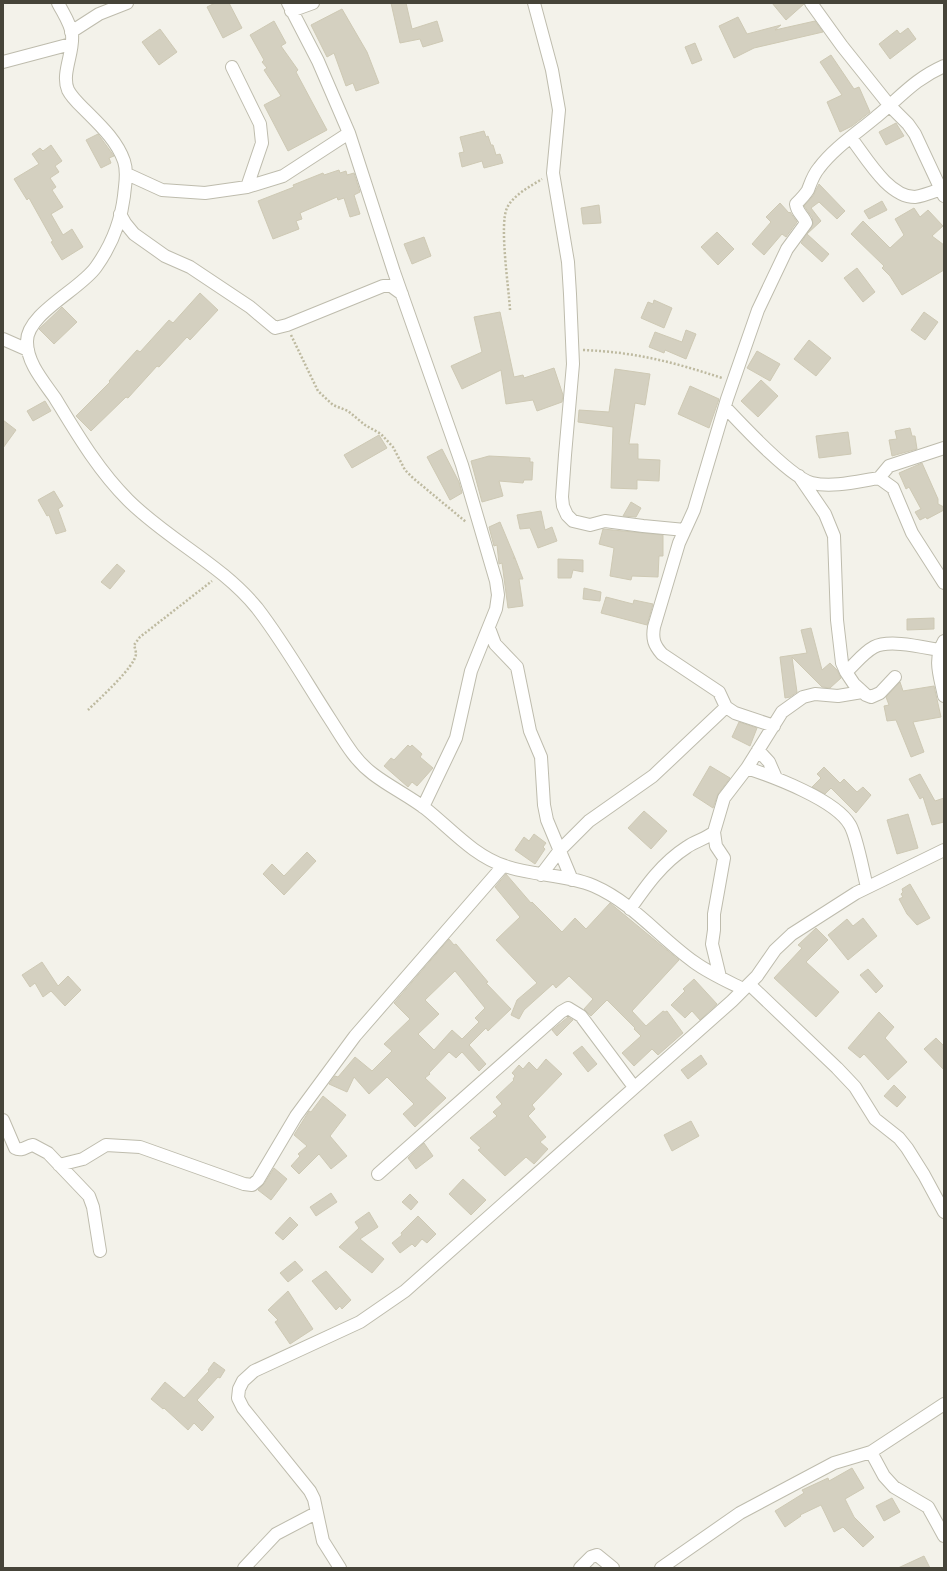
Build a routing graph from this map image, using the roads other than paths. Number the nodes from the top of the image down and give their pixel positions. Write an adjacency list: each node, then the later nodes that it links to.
1 (58, 3): 7 (street)
2 (127, 3): 7 (street)
3 (313, 3): 6 (street)
4 (534, 3): 26 (street)
5 (812, 3): 12 (street)
6 (289, 7): 13 (street)
7 (71, 32): 8 (street)
8 (71, 44): 9 (street); 15 (street)
9 (3, 62)
10 (944, 66): 12 (street)
11 (232, 68): 16 (street)
12 (890, 106): 14 (street); 17 (street)
13 (349, 133): 16 (street); 19 (street)
14 (851, 138): 17 (street); 22 (street)
15 (127, 174): 16 (street); 18 (street)
16 (247, 187)
17 (943, 193)
18 (120, 214): 19 (street); 21 (street)
19 (402, 294): 29 (street)
20 (3, 339): 21 (street)
21 (28, 350): 40 (street)
22 (725, 407): 24 (street); 26 (street)
23 (944, 448): 25 (street)
24 (799, 476): 25 (street); 31 (street)
25 (879, 478): 27 (street)
26 (684, 530): 35 (street)
27 (938, 565): 28 (street)
28 (944, 582)
29 (489, 628): 40 (street); 42 (street)
30 (943, 643): 31 (street); 34 (street)
31 (846, 672): 33 (street)
32 (895, 676): 33 (street)
33 (862, 692): 36 (street)
34 (944, 696)
35 (726, 707): 36 (street); 42 (street)
36 (774, 726): 37 (street)
37 (758, 750): 38 (street); 39 (street)
38 (747, 768): 39 (street); 41 (street)
39 (776, 778): 47 (street)
40 (423, 807): 44 (street)
41 (714, 832): 48 (street); 49 (street)
42 (560, 850): 45 (street); 46 (street)
43 (944, 850): 47 (street)
44 (503, 866): 45 (street); 53 (street)
45 (541, 875): 46 (street)
46 (572, 880): 48 (street)
47 (867, 887): 50 (street)
48 (630, 909): 49 (street)
49 (720, 978): 50 (street)
50 (746, 986): 51 (street); 55 (street)
51 (634, 1087): 54 (street); 59 (street)
52 (3, 1120): 53 (street)
53 (59, 1165): 56 (street)
54 (378, 1174)
55 (944, 1212)
56 (100, 1251)
57 (944, 1404): 58 (street)
58 (871, 1452): 60 (street); 65 (street)
59 (316, 1513): 61 (street); 62 (street)
60 (944, 1536)
61 (244, 1568)
62 (340, 1568)
63 (580, 1568): 64 (street)
64 (613, 1568)
65 (661, 1568)

